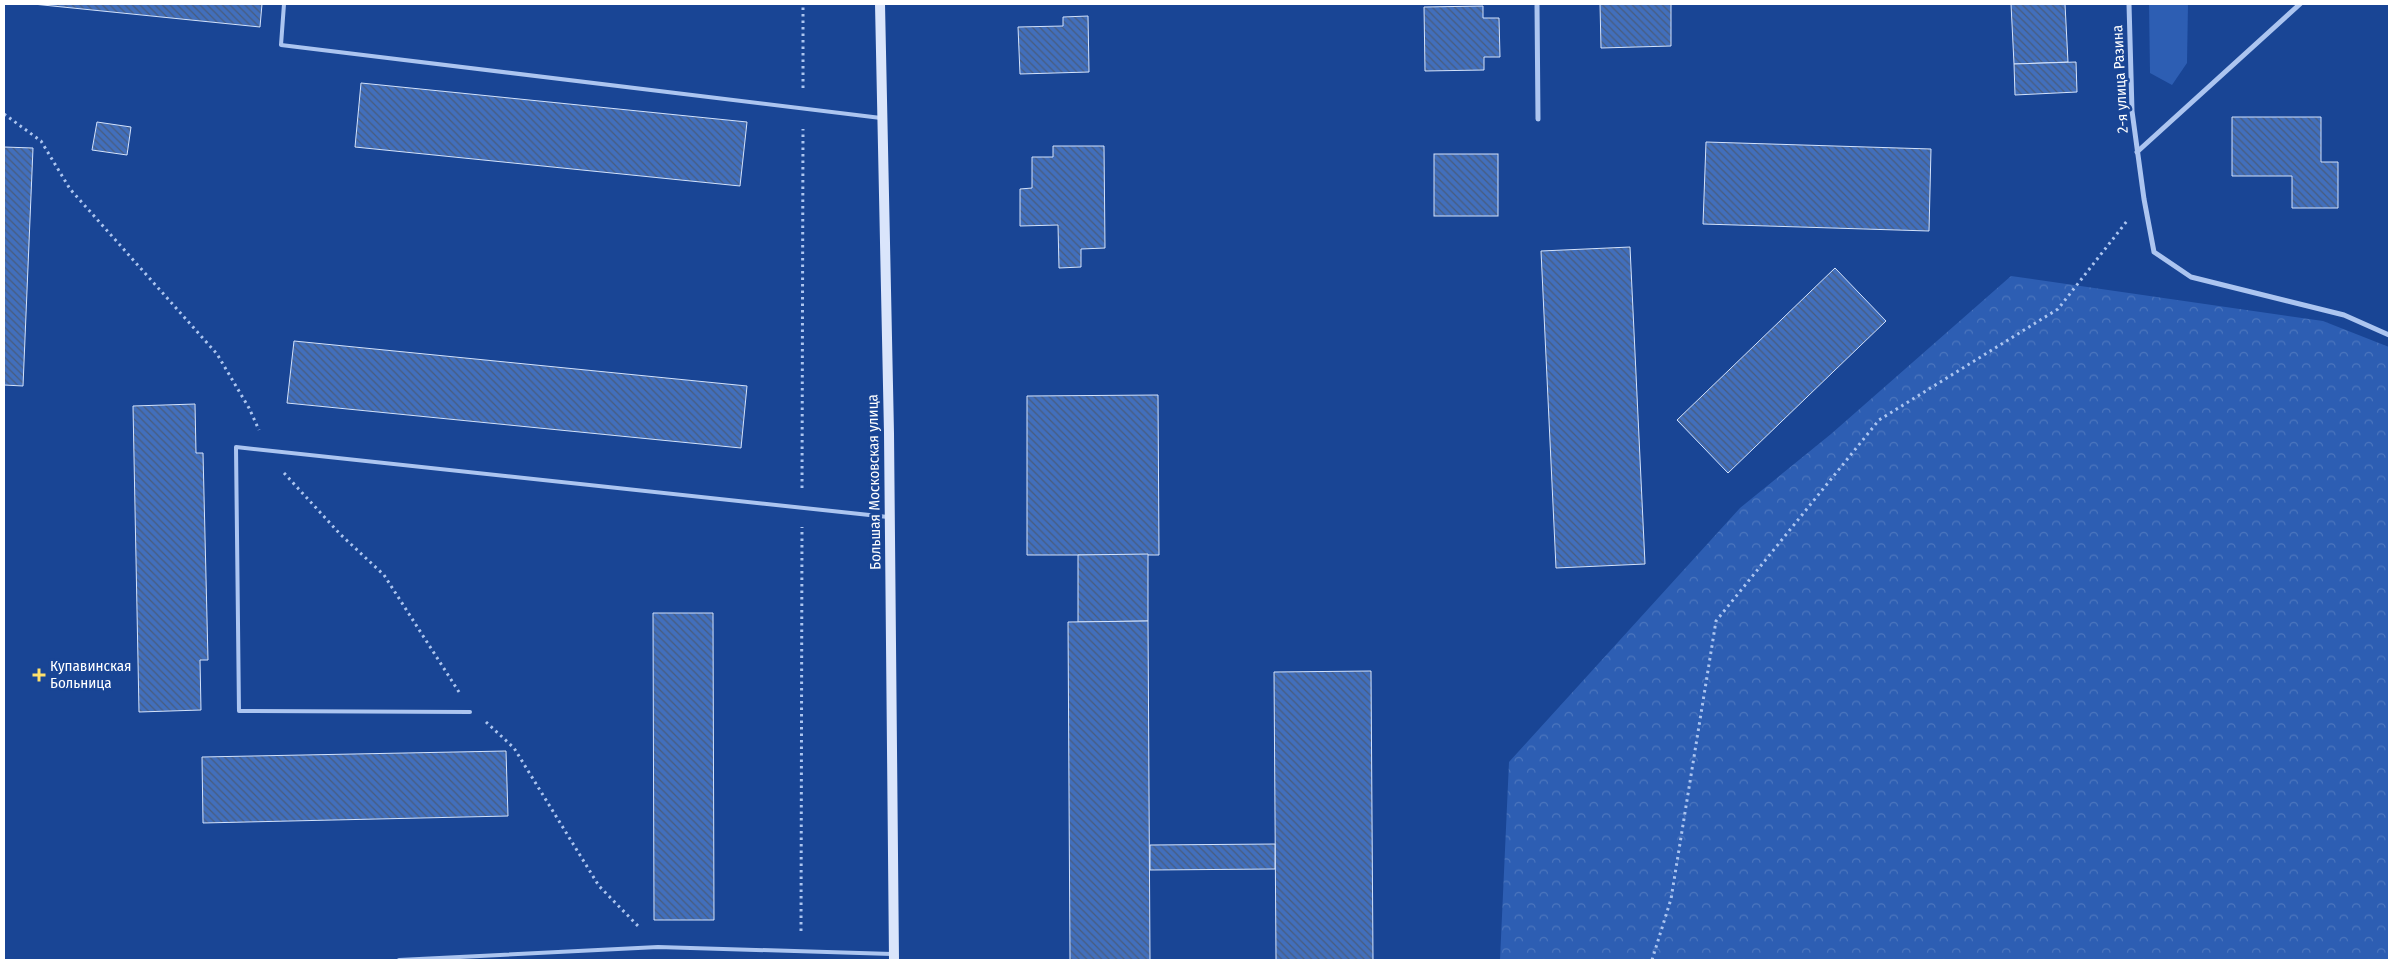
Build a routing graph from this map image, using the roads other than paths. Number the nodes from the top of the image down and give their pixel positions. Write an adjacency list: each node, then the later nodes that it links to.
1 (284, 4): 6 (lane)
2 (880, 4): 6 (street, Большая Московская улица)
3 (1537, 4): 7 (street)
4 (2129, 4): 8 (street, 2-я улица Разина)
5 (2300, 4): 8 (street)
6 (881, 118): 10 (street, Большая Московская улица)
7 (1538, 119)
8 (2138, 152): 9 (street, 2-я улица Разина)
9 (2389, 335)
10 (890, 517): 11 (lane); 12 (street, Большая Московская улица)
11 (470, 712)
12 (894, 957): 13 (lane)
13 (399, 960)

